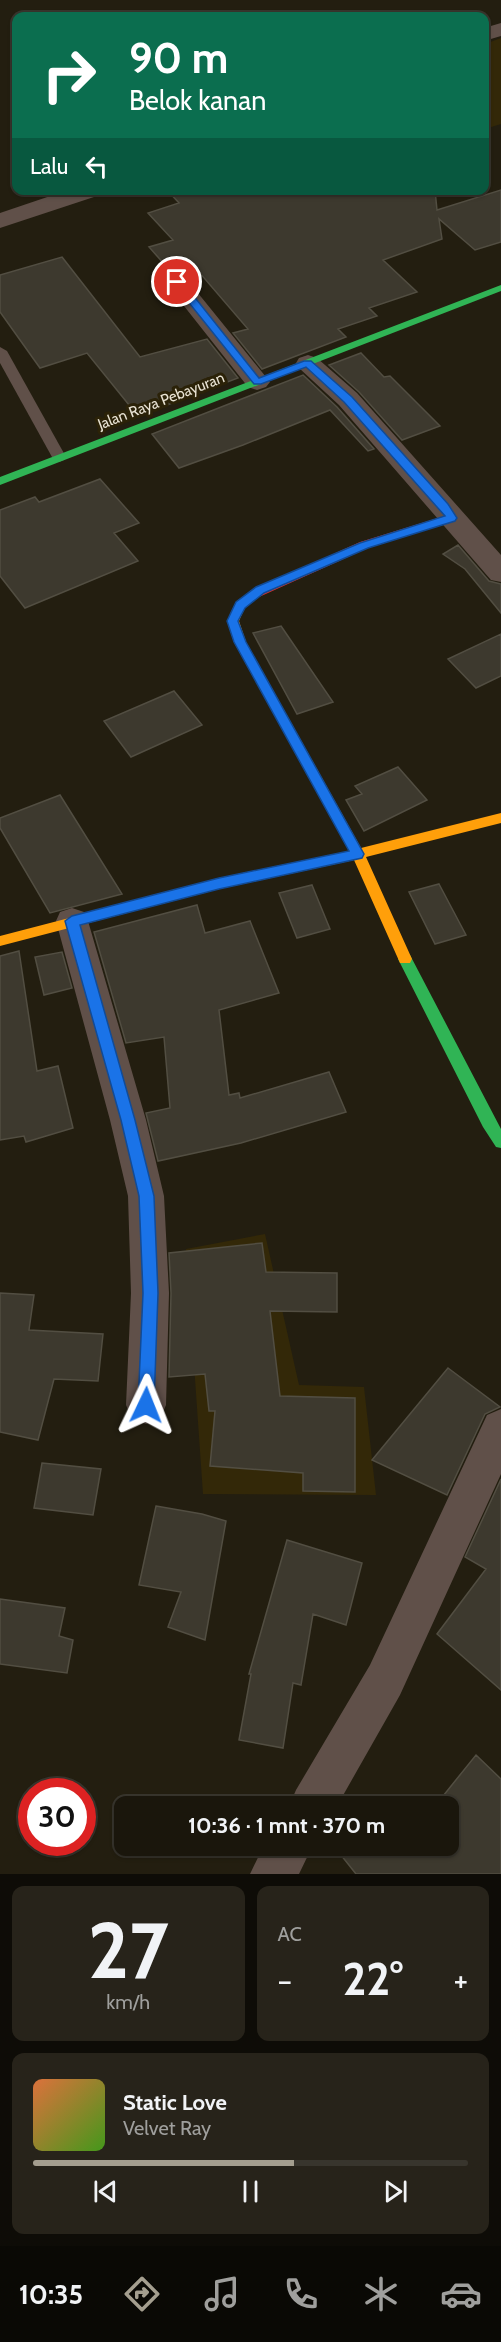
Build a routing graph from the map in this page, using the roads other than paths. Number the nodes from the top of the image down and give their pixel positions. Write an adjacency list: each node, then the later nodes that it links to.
1 (77, 195): 2 (street)
2 (0, 221)
3 (177, 282): 7 (street)
4 (501, 288): 6 (street, Jalan Raya Pebayuran)
5 (0, 351): 8 (lane)
6 (308, 363): 7 (street, Jalan Raya Pebayuran); 10 (street)
7 (257, 382): 8 (street, Jalan Raya Pebayuran)
8 (59, 458): 9 (street, Jalan Raya Pebayuran)
9 (0, 481)
10 (452, 518): 11 (street); 13 (street)
11 (501, 573)
12 (501, 818): 13 (street)
13 (358, 854): 14 (street); 16 (street)
14 (72, 921): 15 (street); 17 (street)
15 (0, 940)
16 (501, 1142)
17 (146, 1405)
18 (501, 1429): 19 (street)
19 (318, 1796)
20 (284, 1856): 21 (street)
21 (273, 1874)

